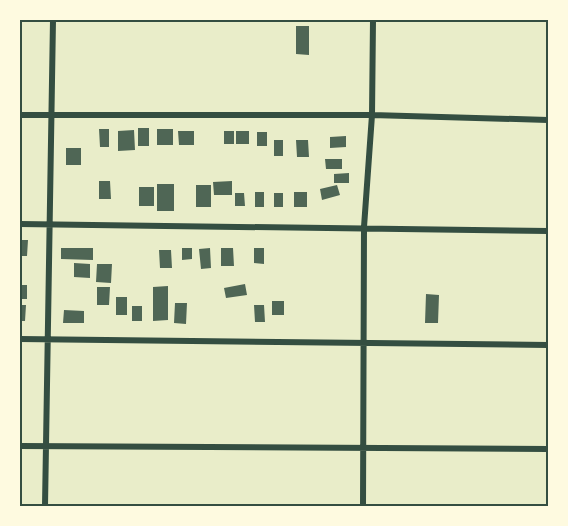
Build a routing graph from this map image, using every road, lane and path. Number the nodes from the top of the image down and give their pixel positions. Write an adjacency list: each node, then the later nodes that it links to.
1 (53, 20): 5 (street)
2 (373, 20): 4 (street)
3 (20, 115): 5 (street)
4 (372, 115): 5 (street); 6 (street); 9 (street)
5 (52, 116): 8 (street)
6 (549, 120)
7 (20, 224): 8 (street)
8 (50, 224): 9 (street); 12 (street)
9 (364, 227): 10 (street); 13 (street)
10 (549, 231)
11 (20, 339): 12 (street)
12 (48, 339): 13 (street); 16 (street)
13 (364, 343): 14 (street); 17 (street)
14 (549, 345)
15 (20, 446): 16 (street)
16 (46, 446): 17 (street); 19 (street)
17 (364, 448): 18 (street); 20 (street)
18 (549, 449)
19 (45, 507)
20 (363, 507)

